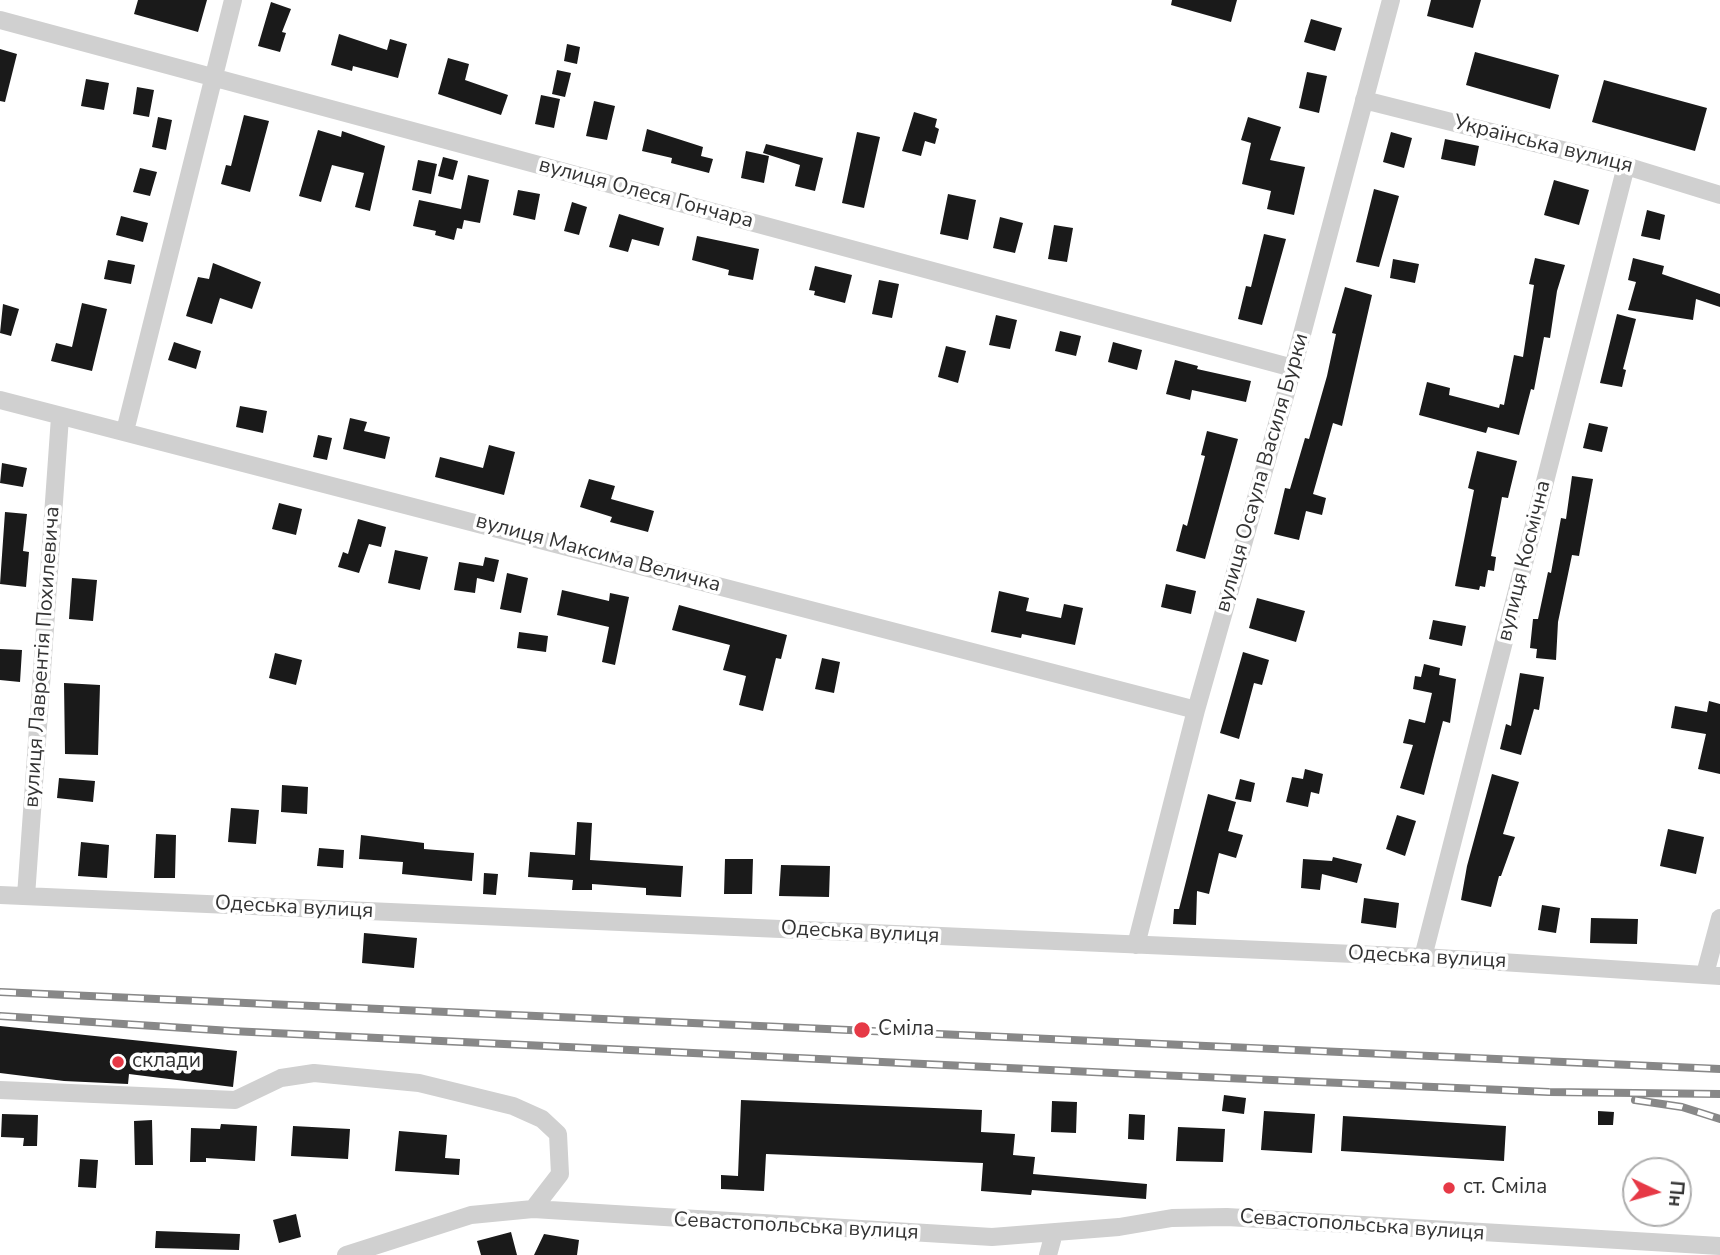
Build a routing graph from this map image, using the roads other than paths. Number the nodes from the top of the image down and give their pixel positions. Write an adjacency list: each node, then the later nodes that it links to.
1 (233, 0): 4 (street)
2 (1391, 0): 5 (street, вулиця Осаула Василя Бурки)
3 (0, 20): 4 (street, вулиця Олеся Гончара)
4 (212, 77): 8 (street, вулиця Олеся Гончара); 11 (street)
5 (1364, 100): 6 (street, Українська вулиця); 8 (street, вулиця Осаула Василя Бурки)
6 (1626, 166): 7 (street, Українська вулиця); 17 (street, вулиця Космічна)
7 (1720, 195)
8 (1293, 368): 12 (street, вулиця Осаула Василя Бурки)
9 (0, 400): 10 (street, вулиця Максима Величка)
10 (60, 417): 11 (street, вулиця Максима Величка); 14 (street, вулиця Лаврентія Похилевича)
11 (125, 430): 12 (street, вулиця Максима Величка)
12 (1196, 709): 16 (street, вулиця Осаула Василя Бурки)
13 (0, 895): 14 (street, Одеська вулиця)
14 (26, 896): 16 (street, Одеська вулиця)
15 (1720, 918): 18 (street)
16 (1136, 945): 17 (street, Одеська вулиця)
17 (1423, 957): 18 (street, Одеська вулиця)
18 (1712, 975)
19 (0, 1090): 20 (street)
20 (533, 1209): 21 (street, Севастопольська вулиця); 23 (street, Севастопольська вулиця)
21 (1054, 1233): 22 (street, Севастопольська вулиця); 24 (street)
22 (1720, 1246)
23 (346, 1255)
24 (1048, 1255)

